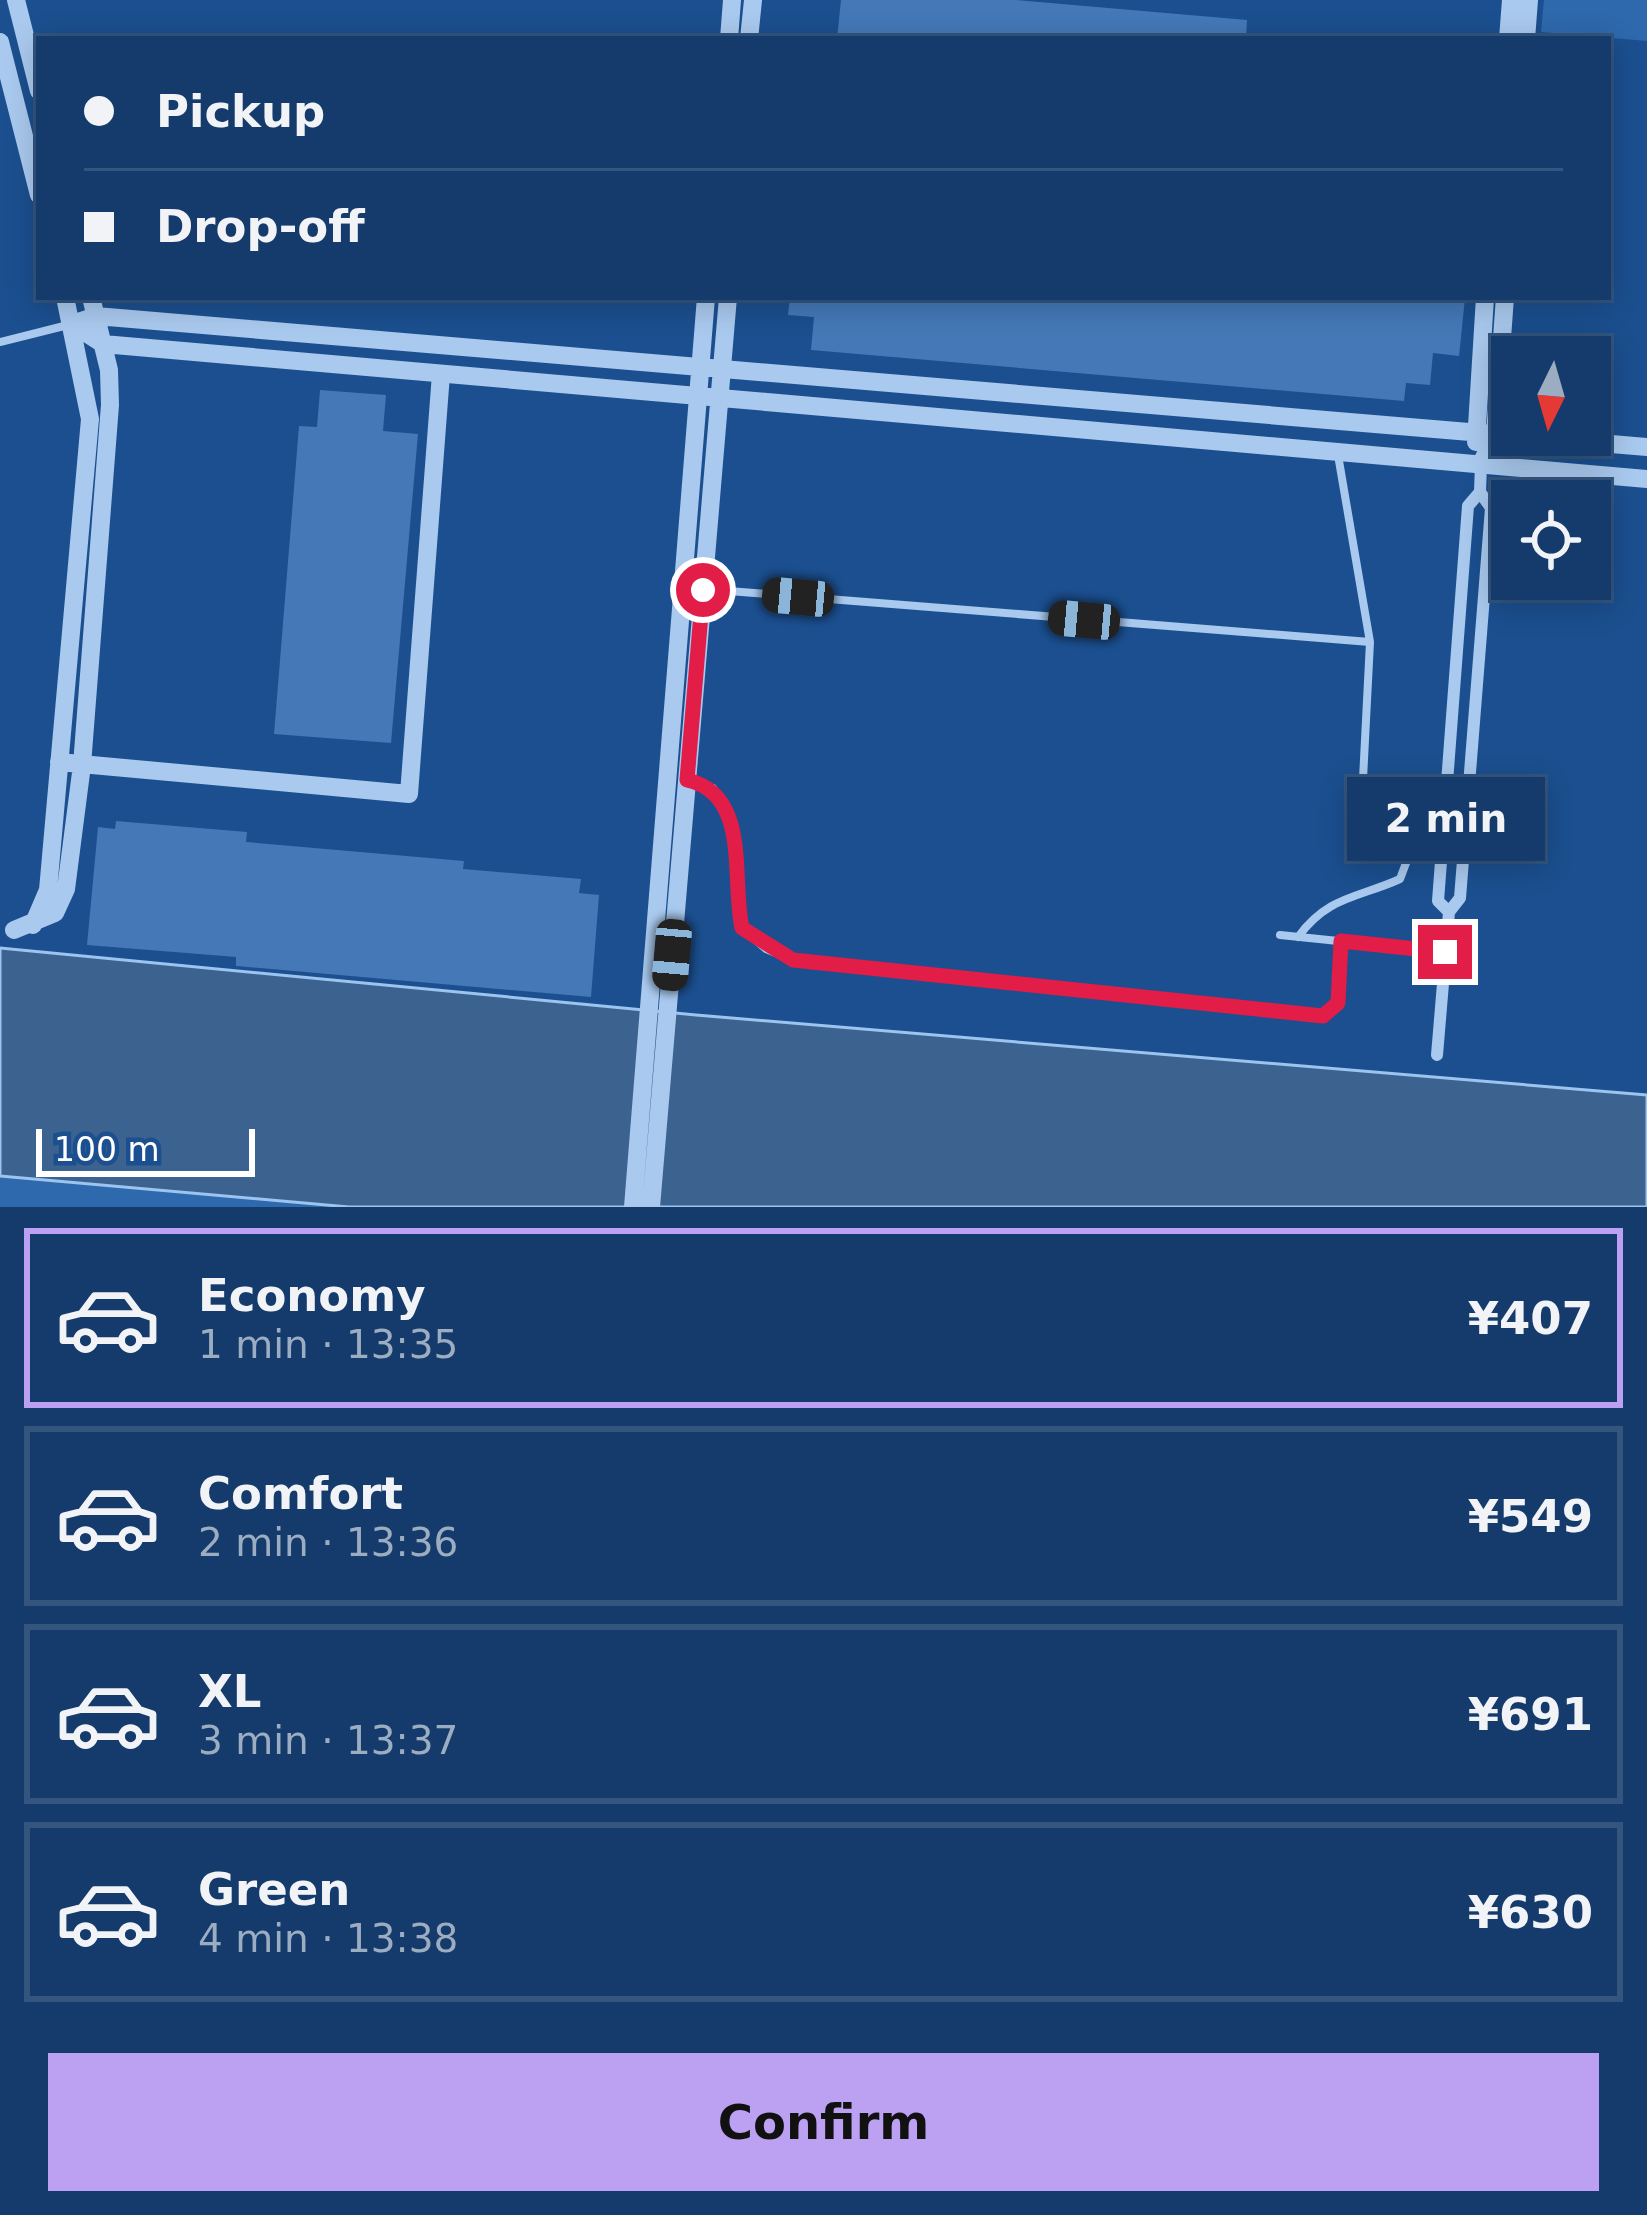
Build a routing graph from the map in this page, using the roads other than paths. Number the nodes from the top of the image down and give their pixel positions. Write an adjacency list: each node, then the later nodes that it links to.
1 (16, 0): 11 (street)
2 (732, 0): 6 (street)
3 (753, 0): 7 (street)
4 (1511, 0): 8 (street)
5 (1529, 0): 9 (street)
6 (729, 36)
7 (749, 36)
8 (1508, 36)
9 (1526, 36)
10 (0, 42): 12 (street)
11 (36, 79)
12 (36, 183)
13 (66, 300): 19 (street)
14 (706, 300): 23 (street)
15 (728, 300): 24 (street)
16 (1485, 300): 28 (street)
17 (1505, 300): 20 (street)
18 (93, 307): 19 (street); 22 (street); 23 (street)
19 (72, 324): 21 (lane); 22 (street); 39 (street)
20 (1502, 336)
21 (0, 343)
22 (103, 344): 25 (street); 40 (street)
23 (700, 366): 24 (street); 26 (street)
24 (722, 367): 27 (street); 28 (street)
25 (441, 374): 26 (street); 40 (street)
26 (697, 398): 27 (street); 48 (street)
27 (719, 400): 33 (street); 37 (street)
28 (1473, 432): 29 (street); 34 (street)
29 (1491, 434)
30 (1491, 443): 34 (street)
31 (1611, 444): 32 (street)
32 (1647, 447)
33 (1337, 452): 34 (street); 38 (lane)
34 (1481, 464): 35 (street); 36 (street)
35 (1647, 479)
36 (1480, 492): 42 (street); 42 (street)
37 (703, 590): 38 (lane); 41 (street)
38 (1370, 642): 45 (lane)
39 (59, 762): 40 (street); 43 (street)
40 (82, 765): 43 (street)
41 (687, 780): 46 (lane); 48 (street)
42 (1449, 912): 47 (street)
43 (16, 928)
44 (1280, 935): 45 (lane)
45 (1298, 937): 46 (lane)
46 (1341, 941): 47 (lane)
47 (1445, 952): 49 (street)
48 (659, 999): 50 (street); 51 (street)
49 (1437, 1055)
50 (633, 1207)
51 (652, 1207)

